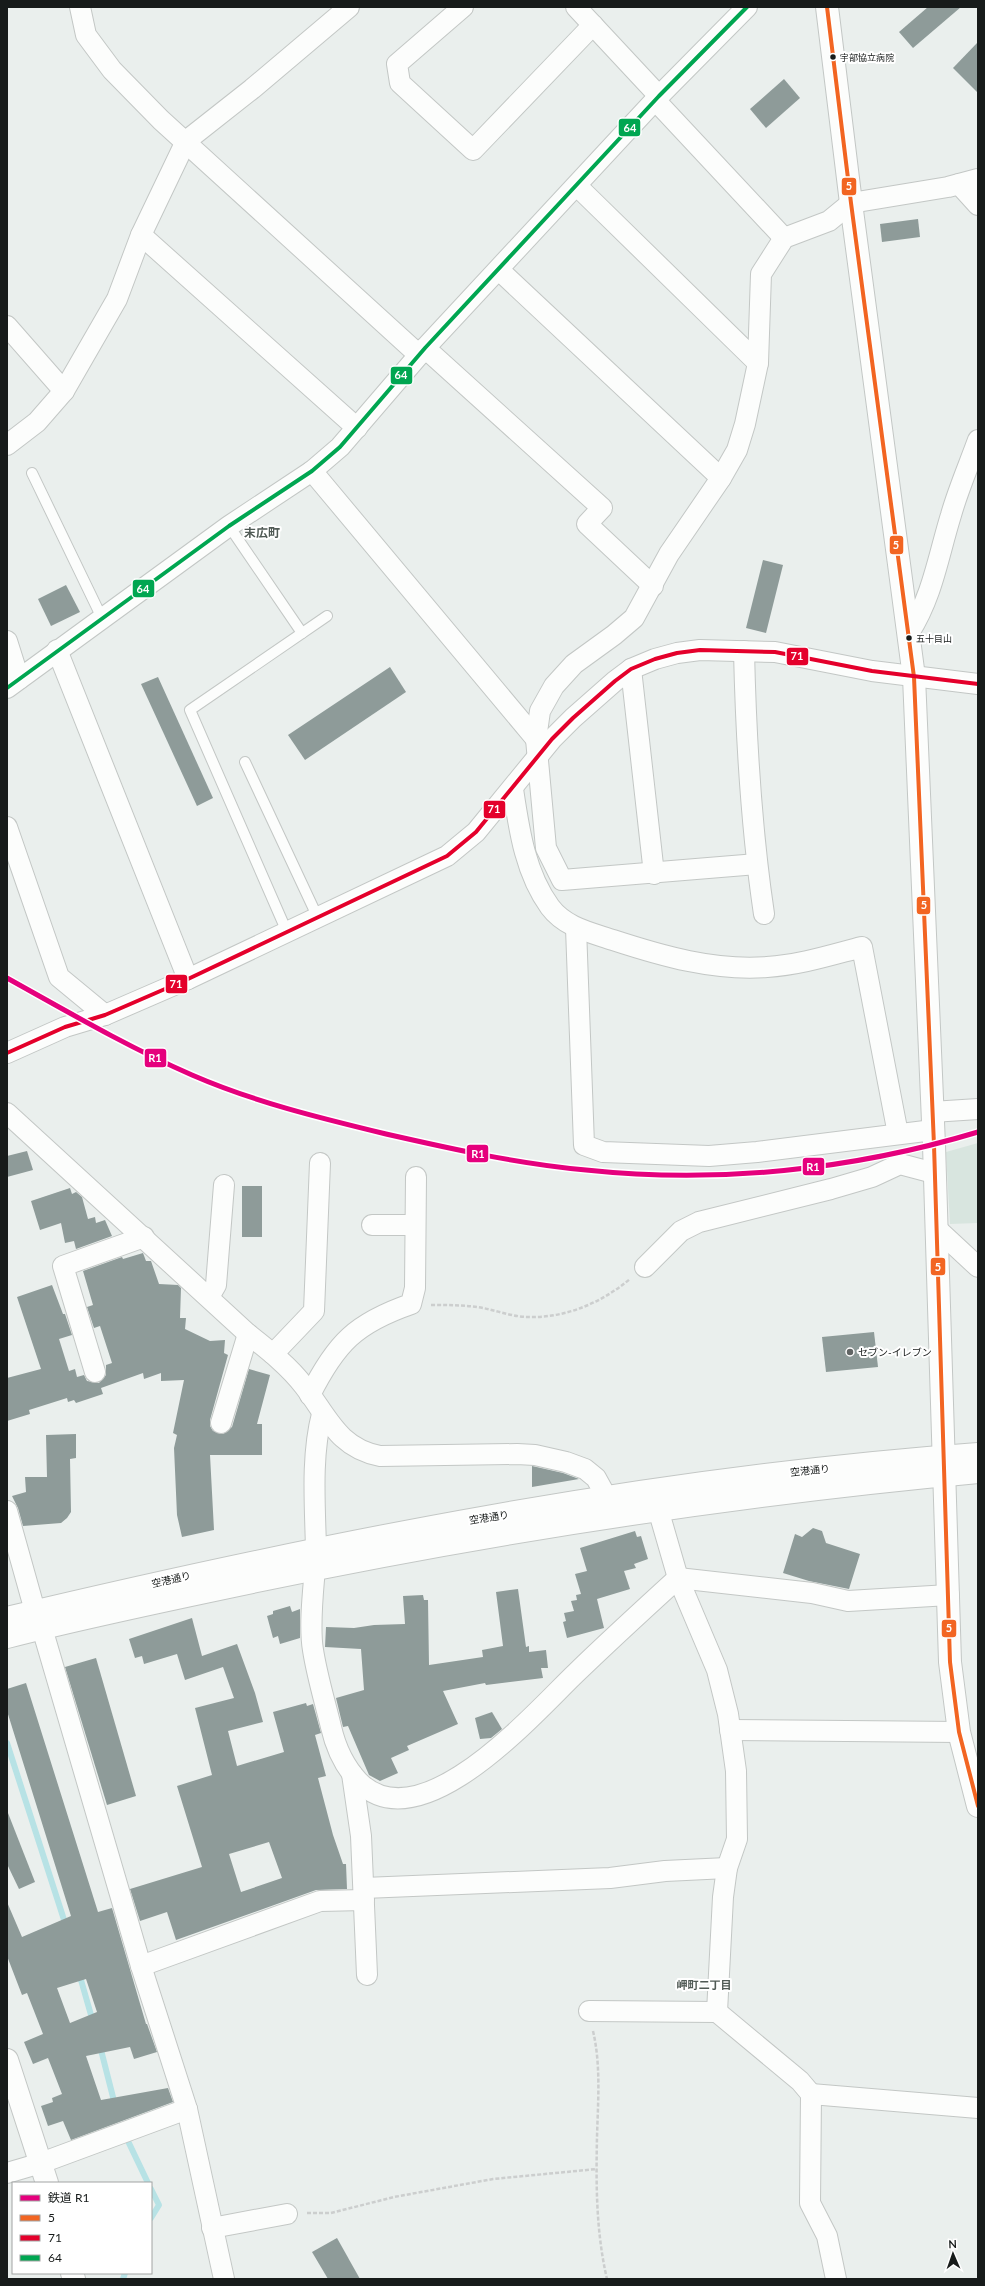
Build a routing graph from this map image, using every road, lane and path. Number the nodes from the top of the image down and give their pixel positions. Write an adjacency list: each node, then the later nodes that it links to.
1 (80, 7): 9 (street)
2 (349, 7): 9 (street)
3 (463, 7): 7 (street)
4 (576, 7): 7 (street)
5 (747, 7): 8 (street)
6 (827, 7): 12 (street)
7 (593, 25): 8 (street)
8 (657, 98): 11 (street); 15 (street)
9 (186, 141): 14 (street); 18 (street)
10 (969, 182): 12 (street); 13 (street)
11 (577, 186): 16 (street); 19 (street)
12 (851, 203): 15 (street); 32 (street)
13 (978, 205)
14 (141, 235): 20 (street); 21 (street)
15 (784, 238): 19 (street)
16 (498, 270): 18 (street); 26 (street)
17 (7, 326): 20 (street)
18 (422, 351): 21 (street); 28 (street)
19 (758, 363): 26 (street)
20 (64, 391): 23 (street)
21 (357, 428): 24 (street)
22 (978, 440): 32 (street)
23 (7, 445)
24 (312, 471): 27 (street); 40 (street)
25 (32, 473): 30 (lane)
26 (721, 478): 28 (street)
27 (229, 526): 30 (street); 31 (lane)
28 (653, 586): 40 (street)
29 (327, 616): 31 (lane)
30 (102, 618): 34 (street)
31 (302, 633): 49 (lane)
32 (908, 633): 37 (street)
33 (7, 641): 38 (street)
34 (57, 650): 38 (street); 50 (street)
35 (744, 651): 36 (street); 37 (street); 44 (street)
36 (631, 669): 40 (street); 45 (street)
37 (914, 677): 39 (street); 55 (street)
38 (13, 683)
39 (978, 684)
40 (537, 748): 42 (street); 45 (street)
41 (245, 762): 47 (lane)
42 (513, 789): 47 (street); 48 (street)
43 (7, 828): 51 (street)
44 (757, 864): 45 (street); 46 (street)
45 (654, 874)
46 (764, 914)
47 (318, 918): 49 (street)
48 (576, 928): 56 (street); 56 (street)
49 (287, 932): 50 (street)
50 (188, 979): 51 (street)
51 (105, 1015): 52 (street)
52 (7, 1053)
53 (978, 1109): 55 (street)
54 (7, 1113): 64 (street)
55 (933, 1121): 56 (street); 58 (street)
56 (898, 1134)
57 (320, 1163): 70 (street)
58 (934, 1173): 63 (street); 65 (street)
59 (416, 1177): 62 (street)
60 (224, 1185): 67 (street)
61 (372, 1225): 62 (street)
62 (415, 1225): 68 (street)
63 (936, 1228): 66 (street); 76 (street)
64 (144, 1237): 67 (street); 71 (street)
65 (645, 1267): 68 (path)
66 (978, 1267)
67 (209, 1297): 69 (street)
68 (411, 1304): 72 (street)
69 (248, 1334): 70 (street); 74 (street)
70 (273, 1354): 72 (street)
71 (95, 1372)
72 (310, 1395): 73 (street)
73 (322, 1414): 78 (street); 81 (street)
74 (221, 1423)
75 (978, 1454): 76 (street, 空港通り)
76 (944, 1466): 77 (street, 空港通り); 78 (street, 空港通り); 79 (street, 空港通り); 83 (street)
77 (978, 1472)
78 (607, 1498): 81 (street, 空港通り)
79 (658, 1508): 81 (street, 空港通り); 82 (street)
80 (7, 1510): 85 (street)
81 (316, 1558): 85 (street, 空港通り); 90 (street)
82 (678, 1578): 83 (street); 87 (street); 90 (street)
83 (949, 1595): 88 (street)
84 (7, 1618): 85 (street, 空港通り)
85 (38, 1620): 86 (street, 空港通り); 94 (street)
86 (7, 1637)
87 (730, 1730): 88 (street); 92 (street)
88 (959, 1732): 89 (street)
89 (974, 1771): 91 (street)
90 (352, 1774): 93 (street)
91 (978, 1806)
92 (727, 1868): 93 (street); 97 (street)
93 (364, 1894): 94 (street); 95 (street)
94 (141, 1966): 101 (street)
95 (367, 1975)
96 (589, 2011): 97 (street); 102 (path)
97 (717, 2012): 99 (street)
98 (7, 2060): 104 (street)
99 (811, 2094): 100 (street); 109 (street)
100 (978, 2108)
101 (187, 2109): 104 (street); 106 (street)
102 (597, 2169): 105 (path); 108 (path)
103 (7, 2173): 104 (street)
104 (44, 2173)
105 (287, 2214): 106 (street)
106 (212, 2228): 107 (street)
107 (224, 2279)
108 (606, 2279)
109 (836, 2279)

